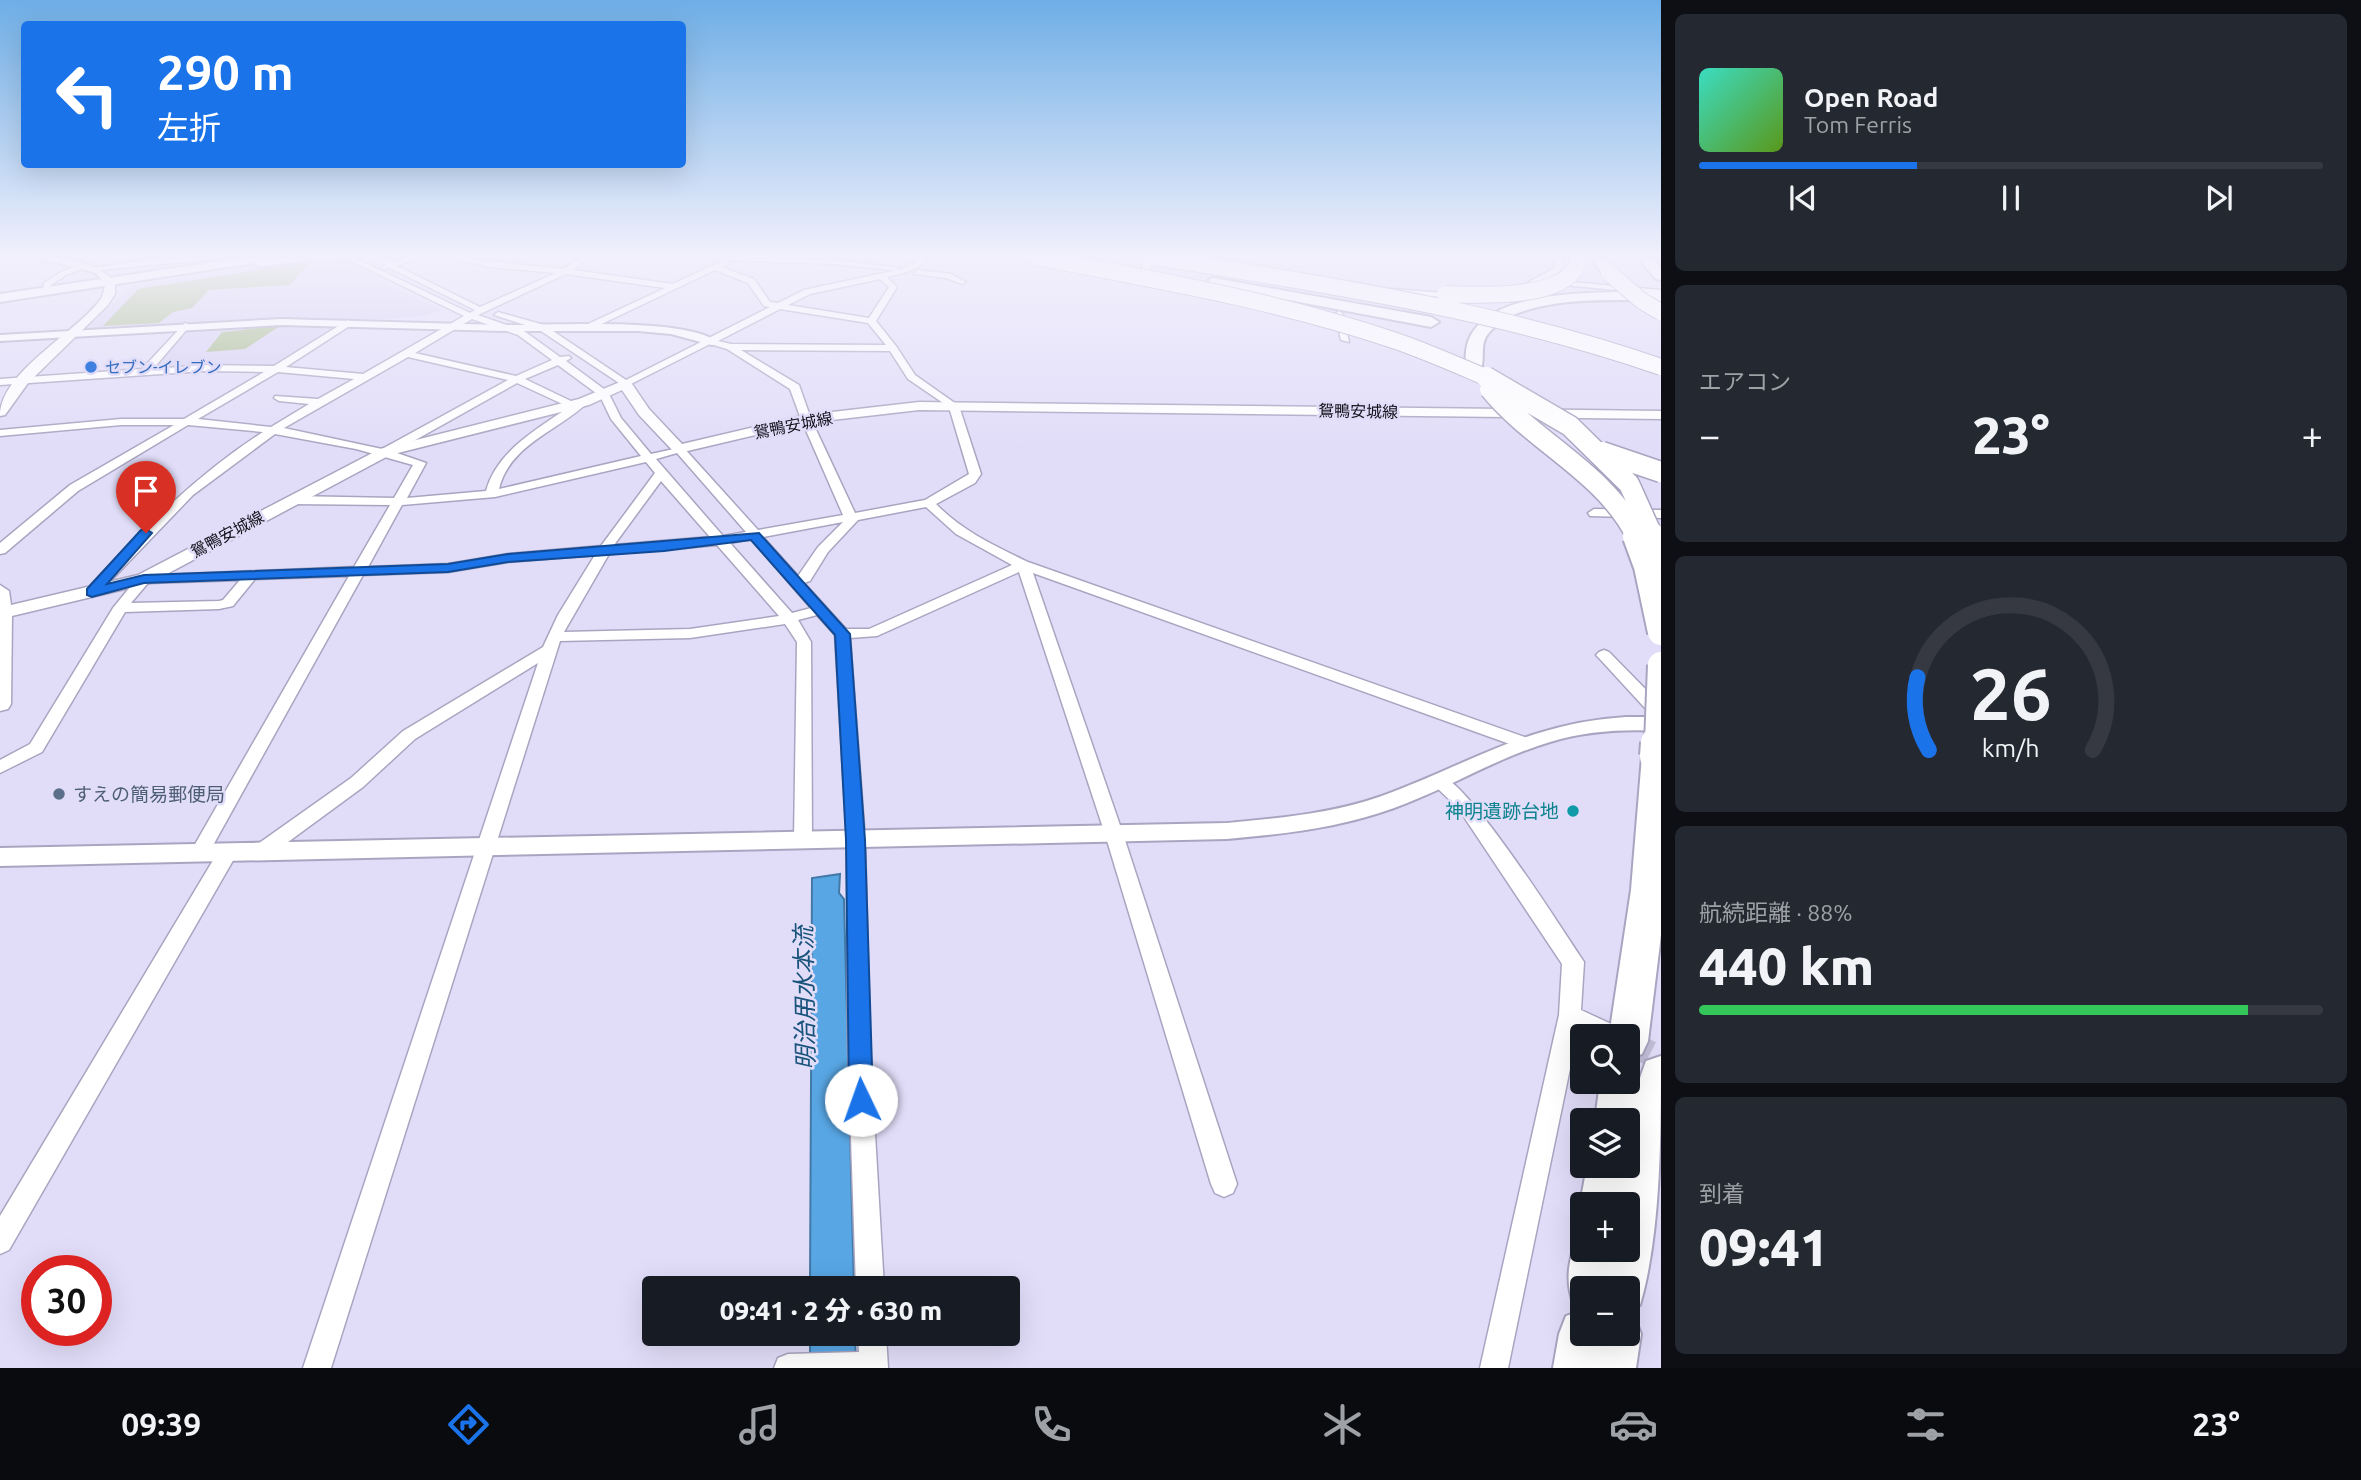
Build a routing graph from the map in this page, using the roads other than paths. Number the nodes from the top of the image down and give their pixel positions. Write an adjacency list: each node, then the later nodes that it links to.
1 (86, 321): 21 (main road)
2 (465, 321): 17 (street)
3 (484, 321): 20 (street)
4 (516, 321): 18 (street)
5 (596, 321): 19 (street)
6 (754, 321): 24 (street)
7 (871, 321): 26 (street)
8 (1308, 321): 38 (highway, bridge)
9 (1334, 321): 67 (highway, bridge)
10 (1341, 321): 23 (street)
11 (1443, 321): 31 (highway, bridge)
12 (1444, 321): 29 (highway, bridge)
13 (1493, 321): 79 (highway, bridge)
14 (1507, 321): 31 (highway, bridge)
15 (348, 323): 16 (street); 17 (street); 32 (street)
16 (185, 326): 21 (street); 33 (street)
17 (458, 326): 20 (street); 27 (street)
18 (536, 327): 19 (street); 20 (street); 28 (street)
19 (589, 327): 24 (street)
20 (504, 328): 30 (street)
21 (74, 333): 22 (street); 36 (main road)
22 (0, 338)
23 (1346, 340)
24 (712, 342): 25 (street); 39 (street)
25 (730, 347): 26 (street); 47 (street)
26 (893, 348): 44 (street)
27 (409, 354): 34 (street); 35 (street)
28 (583, 354): 30 (street); 39 (street)
29 (1661, 359)
30 (557, 360): 35 (street); 39 (street)
31 (1661, 367)
32 (276, 369): 33 (street); 34 (street); 48 (street)
33 (146, 371): 36 (street)
34 (364, 377): 42 (street)
35 (517, 379): 43 (street); 52 (street)
36 (23, 380): 37 (street); 45 (main road)
37 (0, 382)
38 (1451, 382)
39 (614, 389): 43 (main road, 鴛鴨安城線); 51 (main road); 53 (street)
40 (1472, 393): 54 (highway, bridge)
41 (279, 398): 42 (street)
42 (320, 402): 49 (street)
43 (578, 403): 52 (main road, 鴛鴨安城線); 56 (street)
44 (954, 406): 46 (main road, 鴛鴨安城線); 47 (main road, 鴛鴨安城線); 59 (street)
45 (0, 412)
46 (1661, 415)
47 (806, 419): 51 (main road, 鴛鴨安城線); 62 (street)
48 (188, 422): 49 (street); 50 (street); 65 (street)
49 (274, 431): 52 (street); 74 (street)
50 (0, 433)
51 (676, 450): 53 (street); 63 (street)
52 (385, 452): 57 (main road, 鴛鴨安城線); 58 (street)
53 (650, 457): 55 (street); 56 (street)
54 (1661, 472)
55 (661, 474): 64 (street); 66 (street)
56 (492, 492): 58 (street)
57 (292, 500): 58 (street); 71 (main road, 鴛鴨安城線)
58 (400, 502): 69 (street)
59 (929, 503): 62 (street); 68 (street)
60 (1594, 513): 61 (street)
61 (1661, 514)
62 (850, 517): 63 (street); 72 (street)
63 (752, 536): 64 (street); 72 (street)
64 (722, 541): 66 (street); 78 (street)
65 (0, 550)
66 (606, 550): 69 (street); 81 (street)
67 (1661, 555)
68 (1023, 565): 80 (street); 87 (street); 90 (street)
69 (358, 570): 70 (street); 96 (street)
70 (251, 575): 71 (street); 75 (street)
71 (144, 579): 74 (main road, 鴛鴨安城線); 75 (street)
72 (797, 581): 76 (street)
73 (0, 591): 77 (main road)
74 (92, 592): 77 (main road, 鴛鴨安城線)
75 (120, 608): 88 (street)
76 (822, 609): 78 (street); 80 (street)
77 (1, 613): 84 (main road)
78 (790, 620): 81 (street); 91 (street)
79 (1661, 632)
80 (842, 634): 92 (street)
81 (552, 643): 93 (street); 94 (street)
82 (1604, 654): 85 (street)
83 (1661, 665): 86 (highway, bridge)
84 (0, 703)
85 (1661, 715)
86 (1659, 740): 87 (street); 100 (highway)
87 (1524, 743): 89 (street)
88 (0, 767)
89 (1440, 781): 90 (street); 98 (street)
90 (1114, 834): 92 (street); 102 (street)
91 (806, 839): 92 (street); 93 (street)
92 (852, 840): 104 (street)
93 (487, 845): 94 (street); 110 (street)
94 (262, 851): 95 (street)
95 (228, 852): 96 (street); 103 (street)
96 (199, 853): 97 (street)
97 (0, 857)
98 (1570, 1015): 99 (street); 113 (street)
99 (1589, 1024)
100 (1630, 1024)
101 (1661, 1075): 105 (highway)
102 (1224, 1184)
103 (0, 1241)
104 (869, 1276)
105 (1625, 1276)
106 (873, 1346): 109 (street)
107 (1582, 1346): 114 (highway)
108 (1614, 1346): 115 (highway)
109 (874, 1367): 112 (street)
110 (317, 1368)
111 (788, 1368): 112 (street)
112 (793, 1368)
113 (1494, 1368)
114 (1579, 1368)
115 (1611, 1368)

